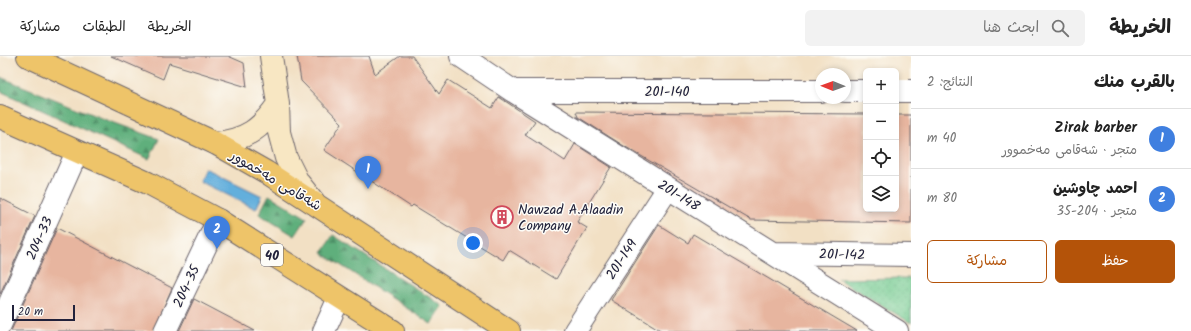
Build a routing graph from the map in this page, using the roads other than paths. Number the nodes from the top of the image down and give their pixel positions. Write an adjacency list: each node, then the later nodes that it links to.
1 (28, 56): 12 (highway, شەقامی مەخموور)
2 (271, 56): 10 (street)
3 (461, 56): 4 (street, 201-148)
4 (513, 91): 5 (street, 201-140); 14 (street, 201-148)
5 (815, 91)
6 (851, 91): 7 (street)
7 (863, 91)
8 (899, 92): 9 (street)
9 (911, 92)
10 (278, 104): 12 (street); 15 (street)
11 (0, 117): 13 (highway, 40)
12 (215, 143): 15 (highway, شەقامی مەخموور)
13 (77, 152): 16 (highway, 40); 20 (street, 204-33)
14 (668, 188): 17 (street, 201-148); 25 (street, 201-149)
15 (315, 203): 24 (highway, شەقامی مەخموور)
16 (218, 220): 19 (highway, 40); 22 (street, 204-35)
17 (773, 254): 18 (street, 201-142); 26 (street, 201-148)
18 (911, 255)
19 (339, 298): 21 (highway, 40); 23 (street)
20 (0, 325)
21 (390, 330)
22 (165, 331)
23 (324, 331)
24 (509, 331)
25 (575, 331)
26 (897, 331)

